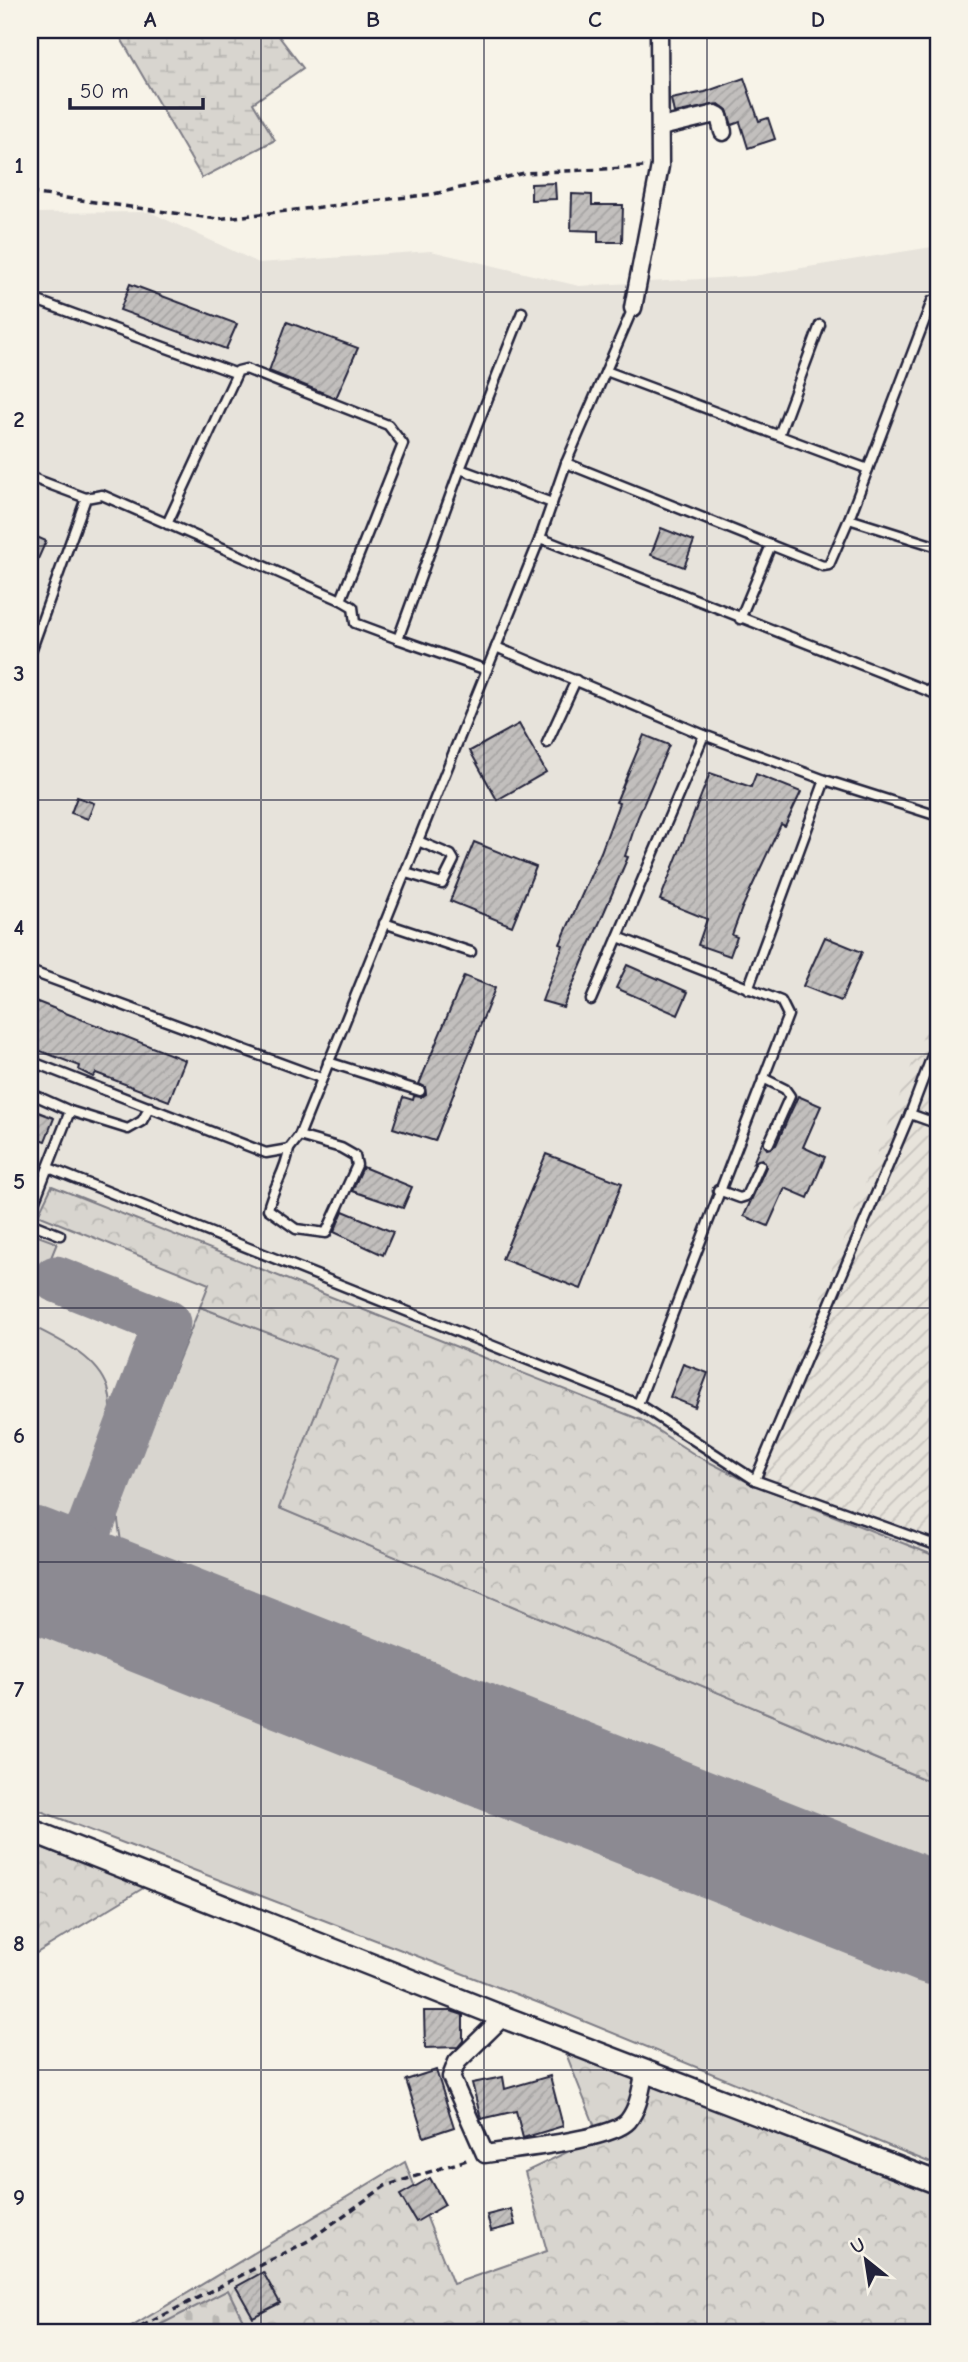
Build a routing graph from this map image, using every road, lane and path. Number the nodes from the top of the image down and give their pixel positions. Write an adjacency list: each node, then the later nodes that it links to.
1 (659, 30): 2 (street)
2 (661, 127): 3 (street); 4 (street)
3 (723, 132)
4 (660, 166): 5 (path); 8 (street)
5 (30, 193)
6 (30, 298): 12 (lane)
7 (932, 301): 16 (lane)
8 (633, 308): 11 (lane)
9 (522, 312): 15 (lane)
10 (820, 325): 13 (lane)
11 (606, 371): 13 (lane); 14 (lane)
12 (235, 373): 21 (lane); 25 (lane)
13 (779, 435): 16 (lane)
14 (566, 463): 19 (lane); 23 (lane)
15 (460, 469): 19 (lane); 27 (lane)
16 (868, 470): 20 (lane)
17 (30, 477): 18 (lane)
18 (86, 498): 21 (lane); 29 (lane)
19 (552, 503): 22 (lane)
20 (849, 519): 23 (lane); 24 (lane)
21 (167, 524): 25 (lane)
22 (540, 538): 26 (lane); 28 (lane)
23 (771, 545): 26 (lane)
24 (938, 547)
25 (341, 600): 27 (lane)
26 (740, 619): 32 (lane)
27 (398, 639): 30 (lane)
28 (496, 647): 30 (lane); 31 (lane)
29 (30, 654)
30 (487, 670): 37 (lane)
31 (576, 680): 33 (lane); 34 (lane)
32 (938, 695)
33 (704, 735): 35 (lane); 40 (lane)
34 (547, 743)
35 (825, 780): 36 (lane); 43 (lane)
36 (938, 816)
37 (418, 841): 38 (lane); 38 (lane)
38 (406, 873): 39 (lane)
39 (384, 923): 41 (lane); 47 (lane)
40 (618, 937): 43 (lane); 44 (lane)
41 (471, 952)
42 (30, 971): 48 (lane)
43 (748, 989): 49 (lane)
44 (591, 1000)
45 (938, 1040): 54 (lane)
46 (30, 1062): 52 (lane)
47 (328, 1062): 48 (lane); 51 (lane)
48 (321, 1078): 56 (lane)
49 (763, 1078): 57 (lane); 61 (lane)
50 (30, 1089): 53 (lane)
51 (420, 1091)
52 (150, 1107): 53 (lane); 58 (lane)
53 (70, 1111): 60 (lane)
54 (911, 1114): 55 (lane); 66 (lane)
55 (938, 1124)
56 (299, 1136): 58 (lane); 58 (lane)
57 (769, 1143)
58 (289, 1149)
59 (760, 1166): 61 (lane)
60 (49, 1168): 62 (lane); 65 (lane)
61 (718, 1190): 65 (lane)
62 (30, 1213)
63 (30, 1223): 64 (lane)
64 (60, 1235)
65 (638, 1404): 66 (lane)
66 (755, 1480): 67 (lane)
67 (938, 1546)
68 (30, 1830): 71 (street)
69 (30, 1867): 70 (path)
70 (30, 1875)
71 (503, 2017): 72 (street); 73 (street)
72 (645, 2070): 73 (street); 74 (street)
73 (485, 2154): 75 (path)
74 (938, 2183)
75 (131, 2332)

